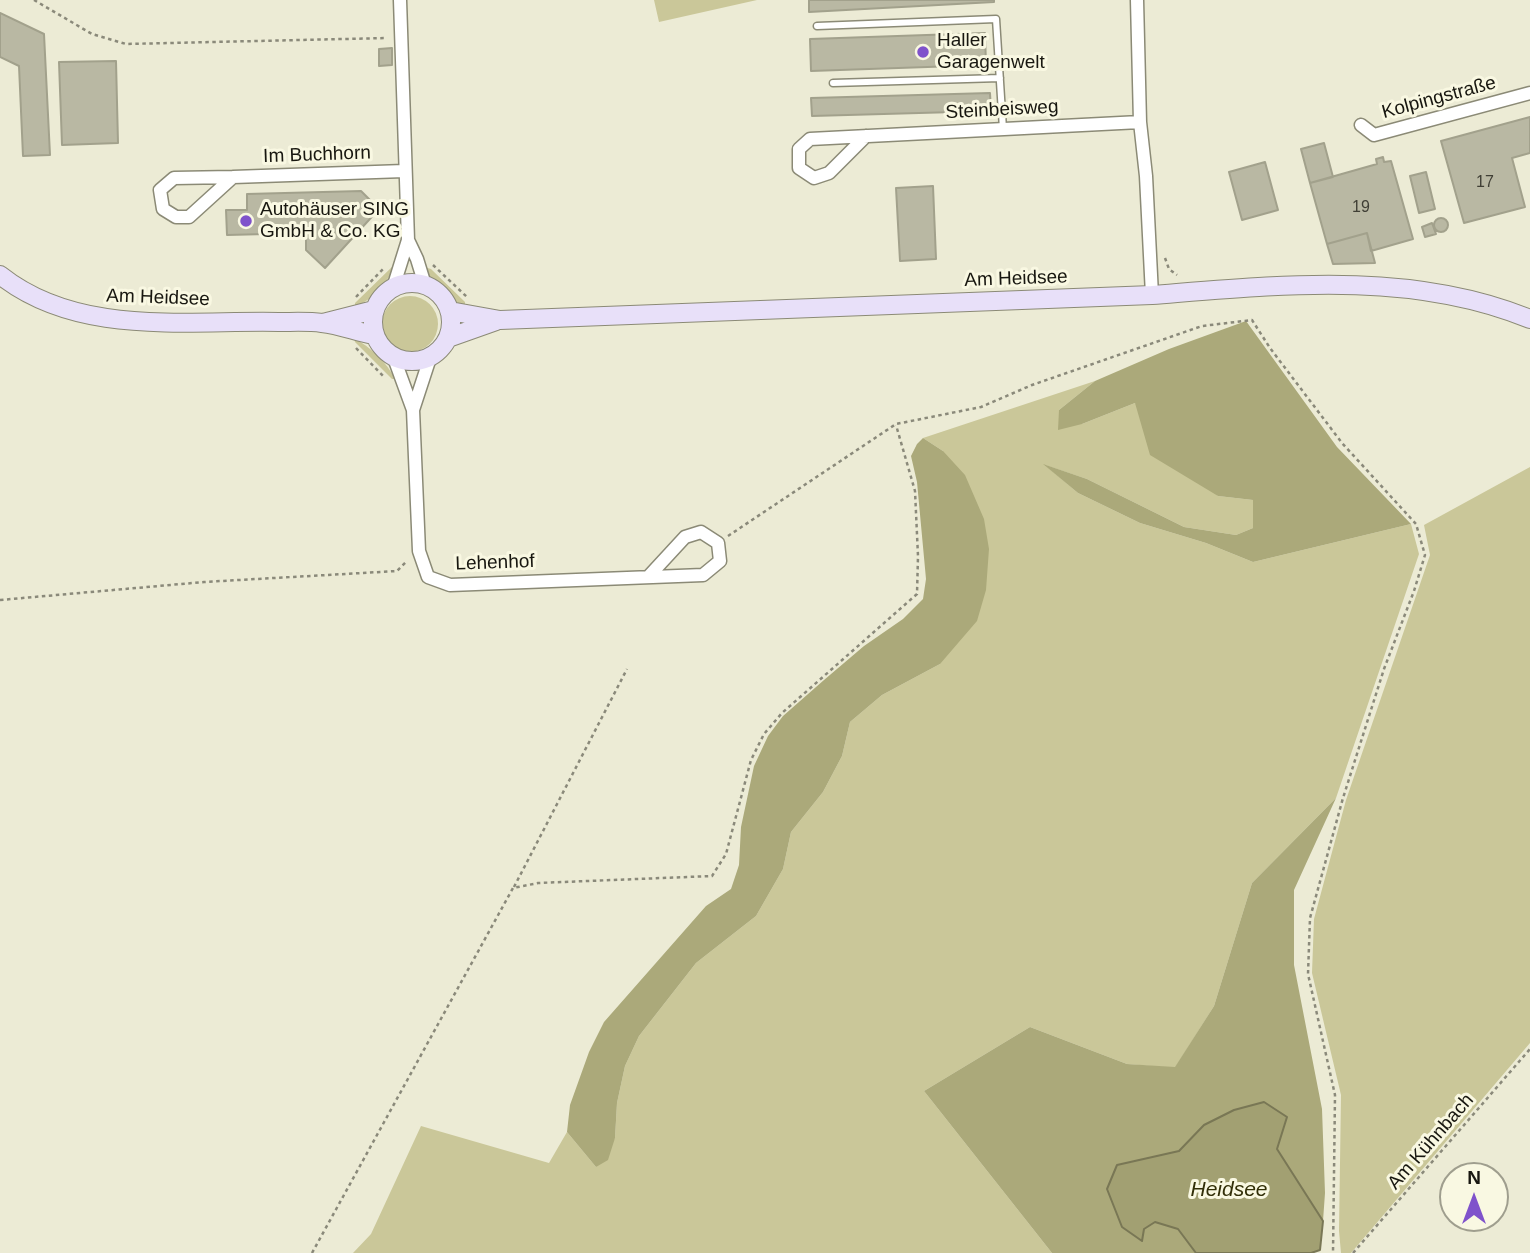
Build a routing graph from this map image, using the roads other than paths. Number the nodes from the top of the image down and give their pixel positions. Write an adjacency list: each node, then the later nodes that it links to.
1 (400, 0): 11 (street)
2 (1137, 0): 7 (street)
3 (817, 26): 4 (lane)
4 (1000, 78): 5 (lane); 9 (lane)
5 (833, 83)
6 (1530, 93): 8 (street, Kolpingstraße)
7 (1140, 122): 9 (street, Steinbeisweg); 17 (street)
8 (1361, 125)
9 (1003, 130): 10 (street, Steinbeisweg)
10 (866, 136): 10 (street, Steinbeisweg)
11 (404, 171): 12 (street, Im Buchhorn); 13 (street)
12 (233, 177): 12 (street, Im Buchhorn)
13 (408, 240): 15 (street); 16 (street)
14 (0, 275): 22 (main road, Am Heidsee)
15 (425, 285): 16 (main road); 19 (main road)
16 (393, 288): 18 (main road)
17 (1152, 295): 20 (main road, Am Heidsee); 21 (main road, Am Heidsee)
18 (374, 310): 22 (main road, Am Heidsee); 23 (main road)
19 (450, 311): 21 (main road, Am Heidsee); 24 (main road)
20 (1530, 319)
21 (500, 320): 24 (main road, Am Heidsee)
22 (323, 323): 23 (main road, Am Heidsee)
23 (374, 335): 25 (main road)
24 (448, 338): 26 (main road)
25 (394, 358): 26 (main road); 27 (street, Lehenhof)
26 (430, 358): 27 (street, Lehenhof)
27 (413, 411): 28 (street, Lehenhof)
28 (649, 576): 28 (street, Lehenhof)

